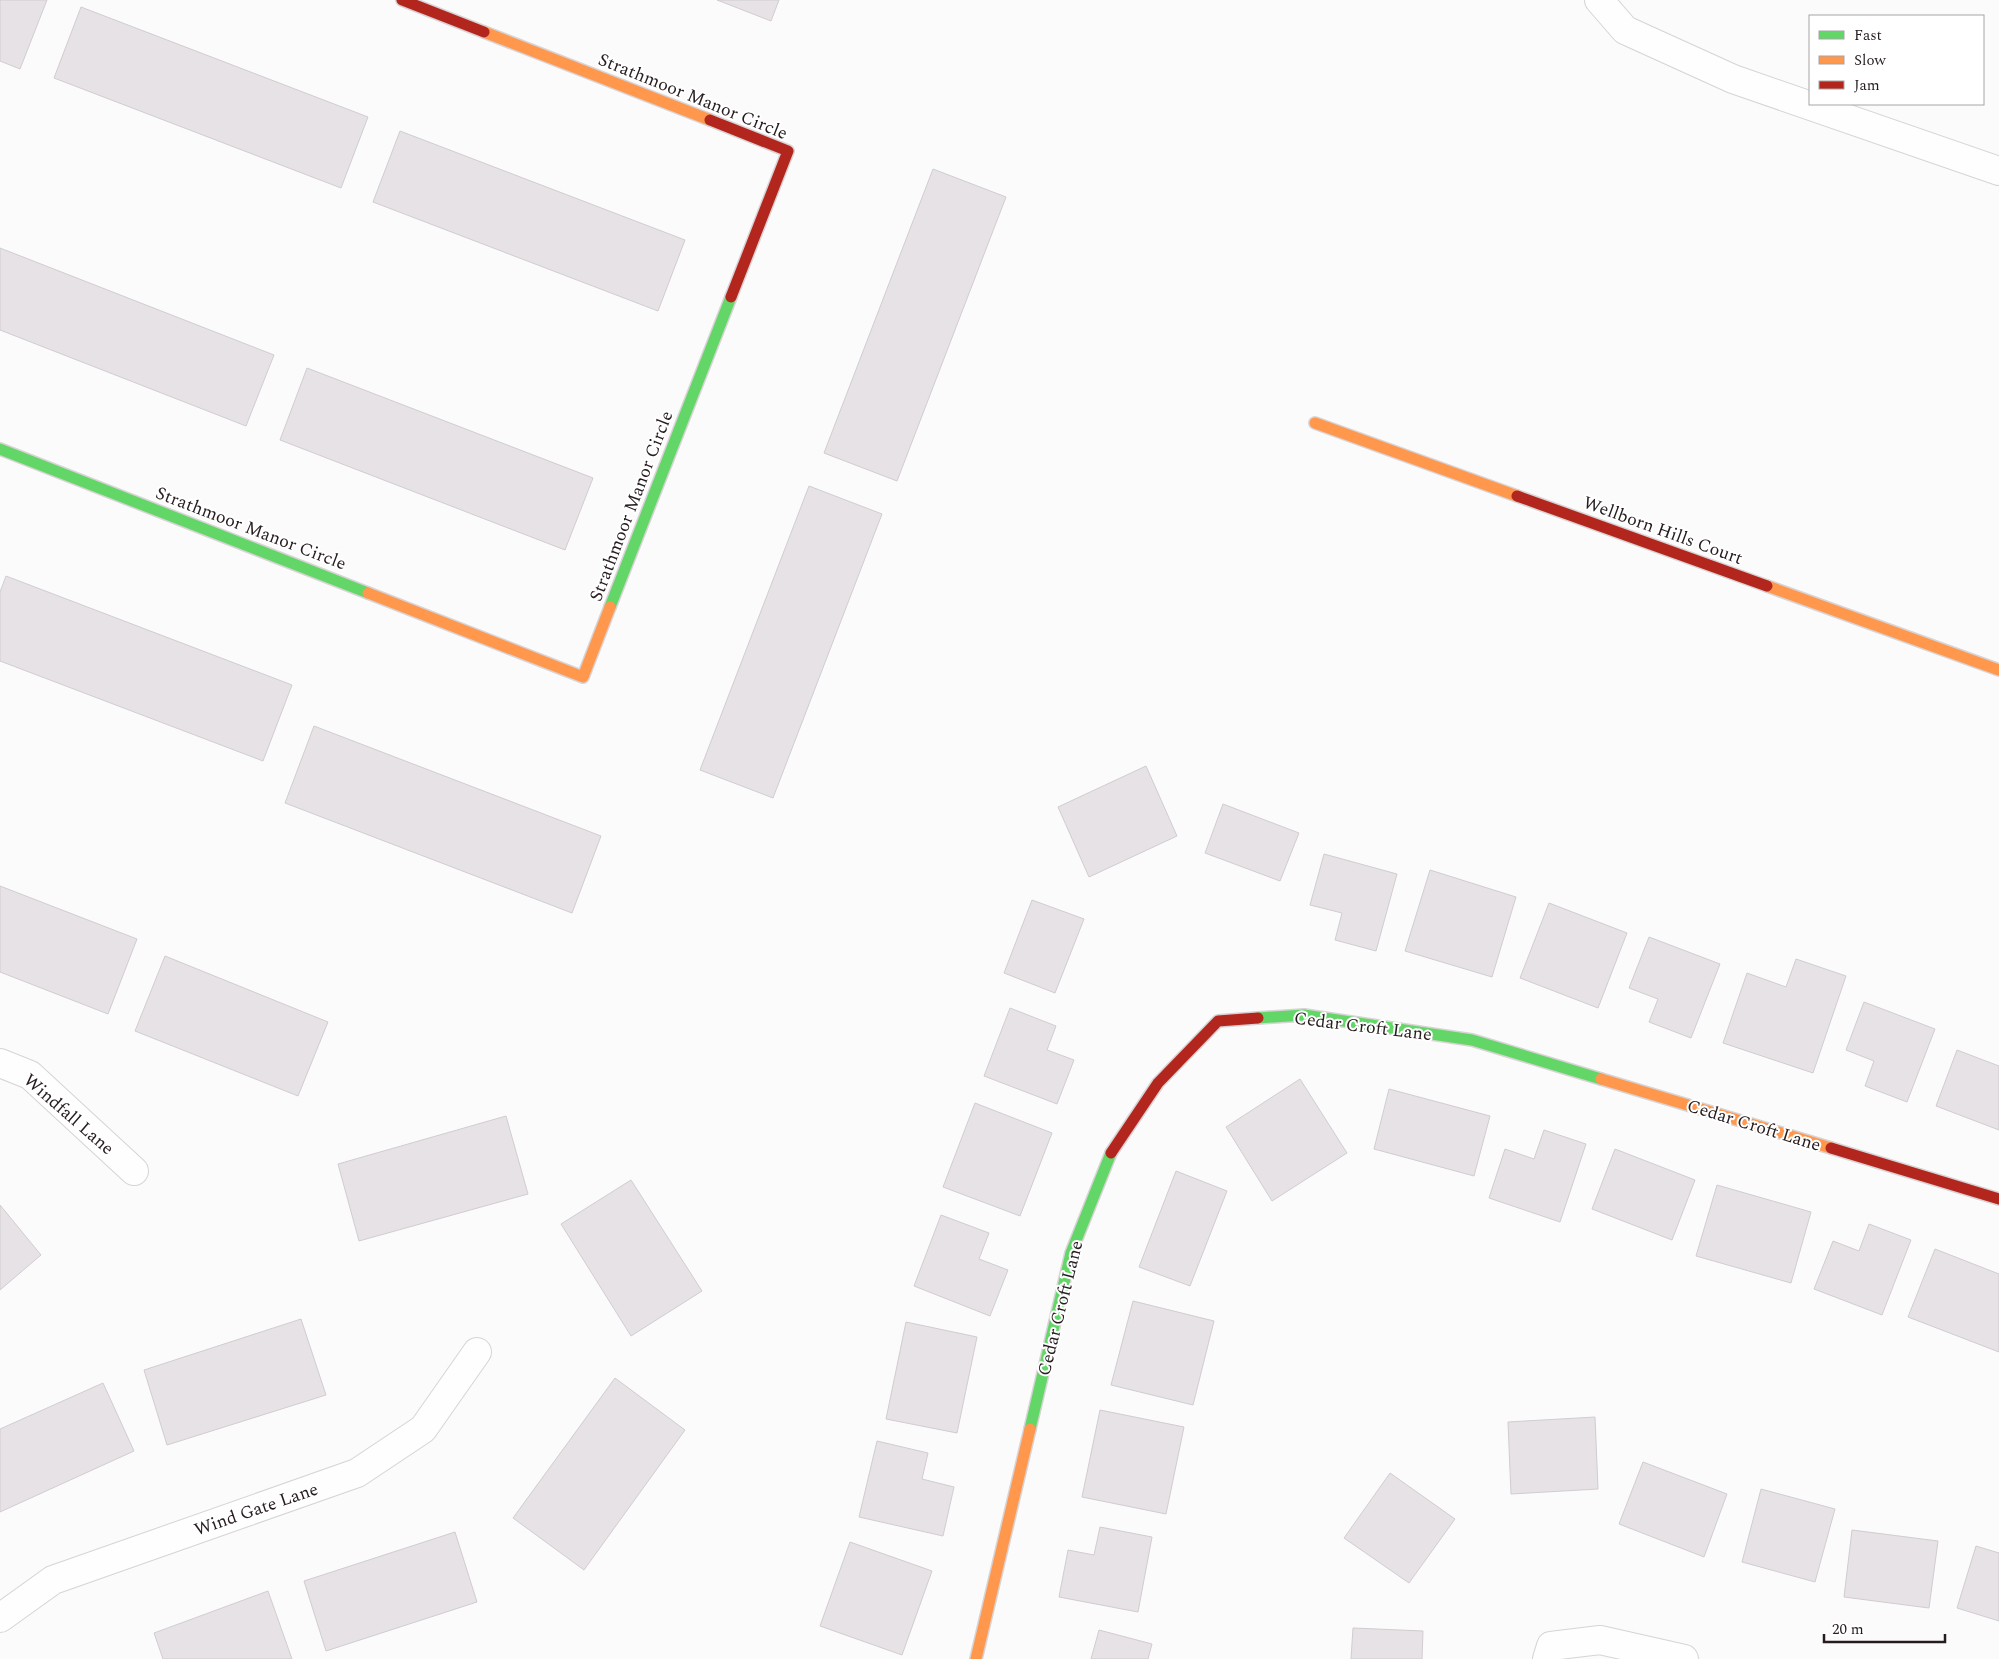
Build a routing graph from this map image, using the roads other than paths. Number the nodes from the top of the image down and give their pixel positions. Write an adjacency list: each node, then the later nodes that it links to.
1 (402, 0): 5 (street, Strathmoor Manor Circle)
2 (1599, 0): 3 (street)
3 (1999, 171)
4 (1316, 424): 6 (street, Wellborn Hills Court)
5 (0, 449)
6 (1999, 670)
7 (0, 1063): 8 (street, Windfall Lane)
8 (134, 1171)
9 (1999, 1199): 12 (street, Cedar Croft Lane)
10 (477, 1352): 11 (street, Wind Gate Lane)
11 (0, 1618)
12 (976, 1659)
13 (1547, 1659): 14 (street)
14 (1684, 1659)

